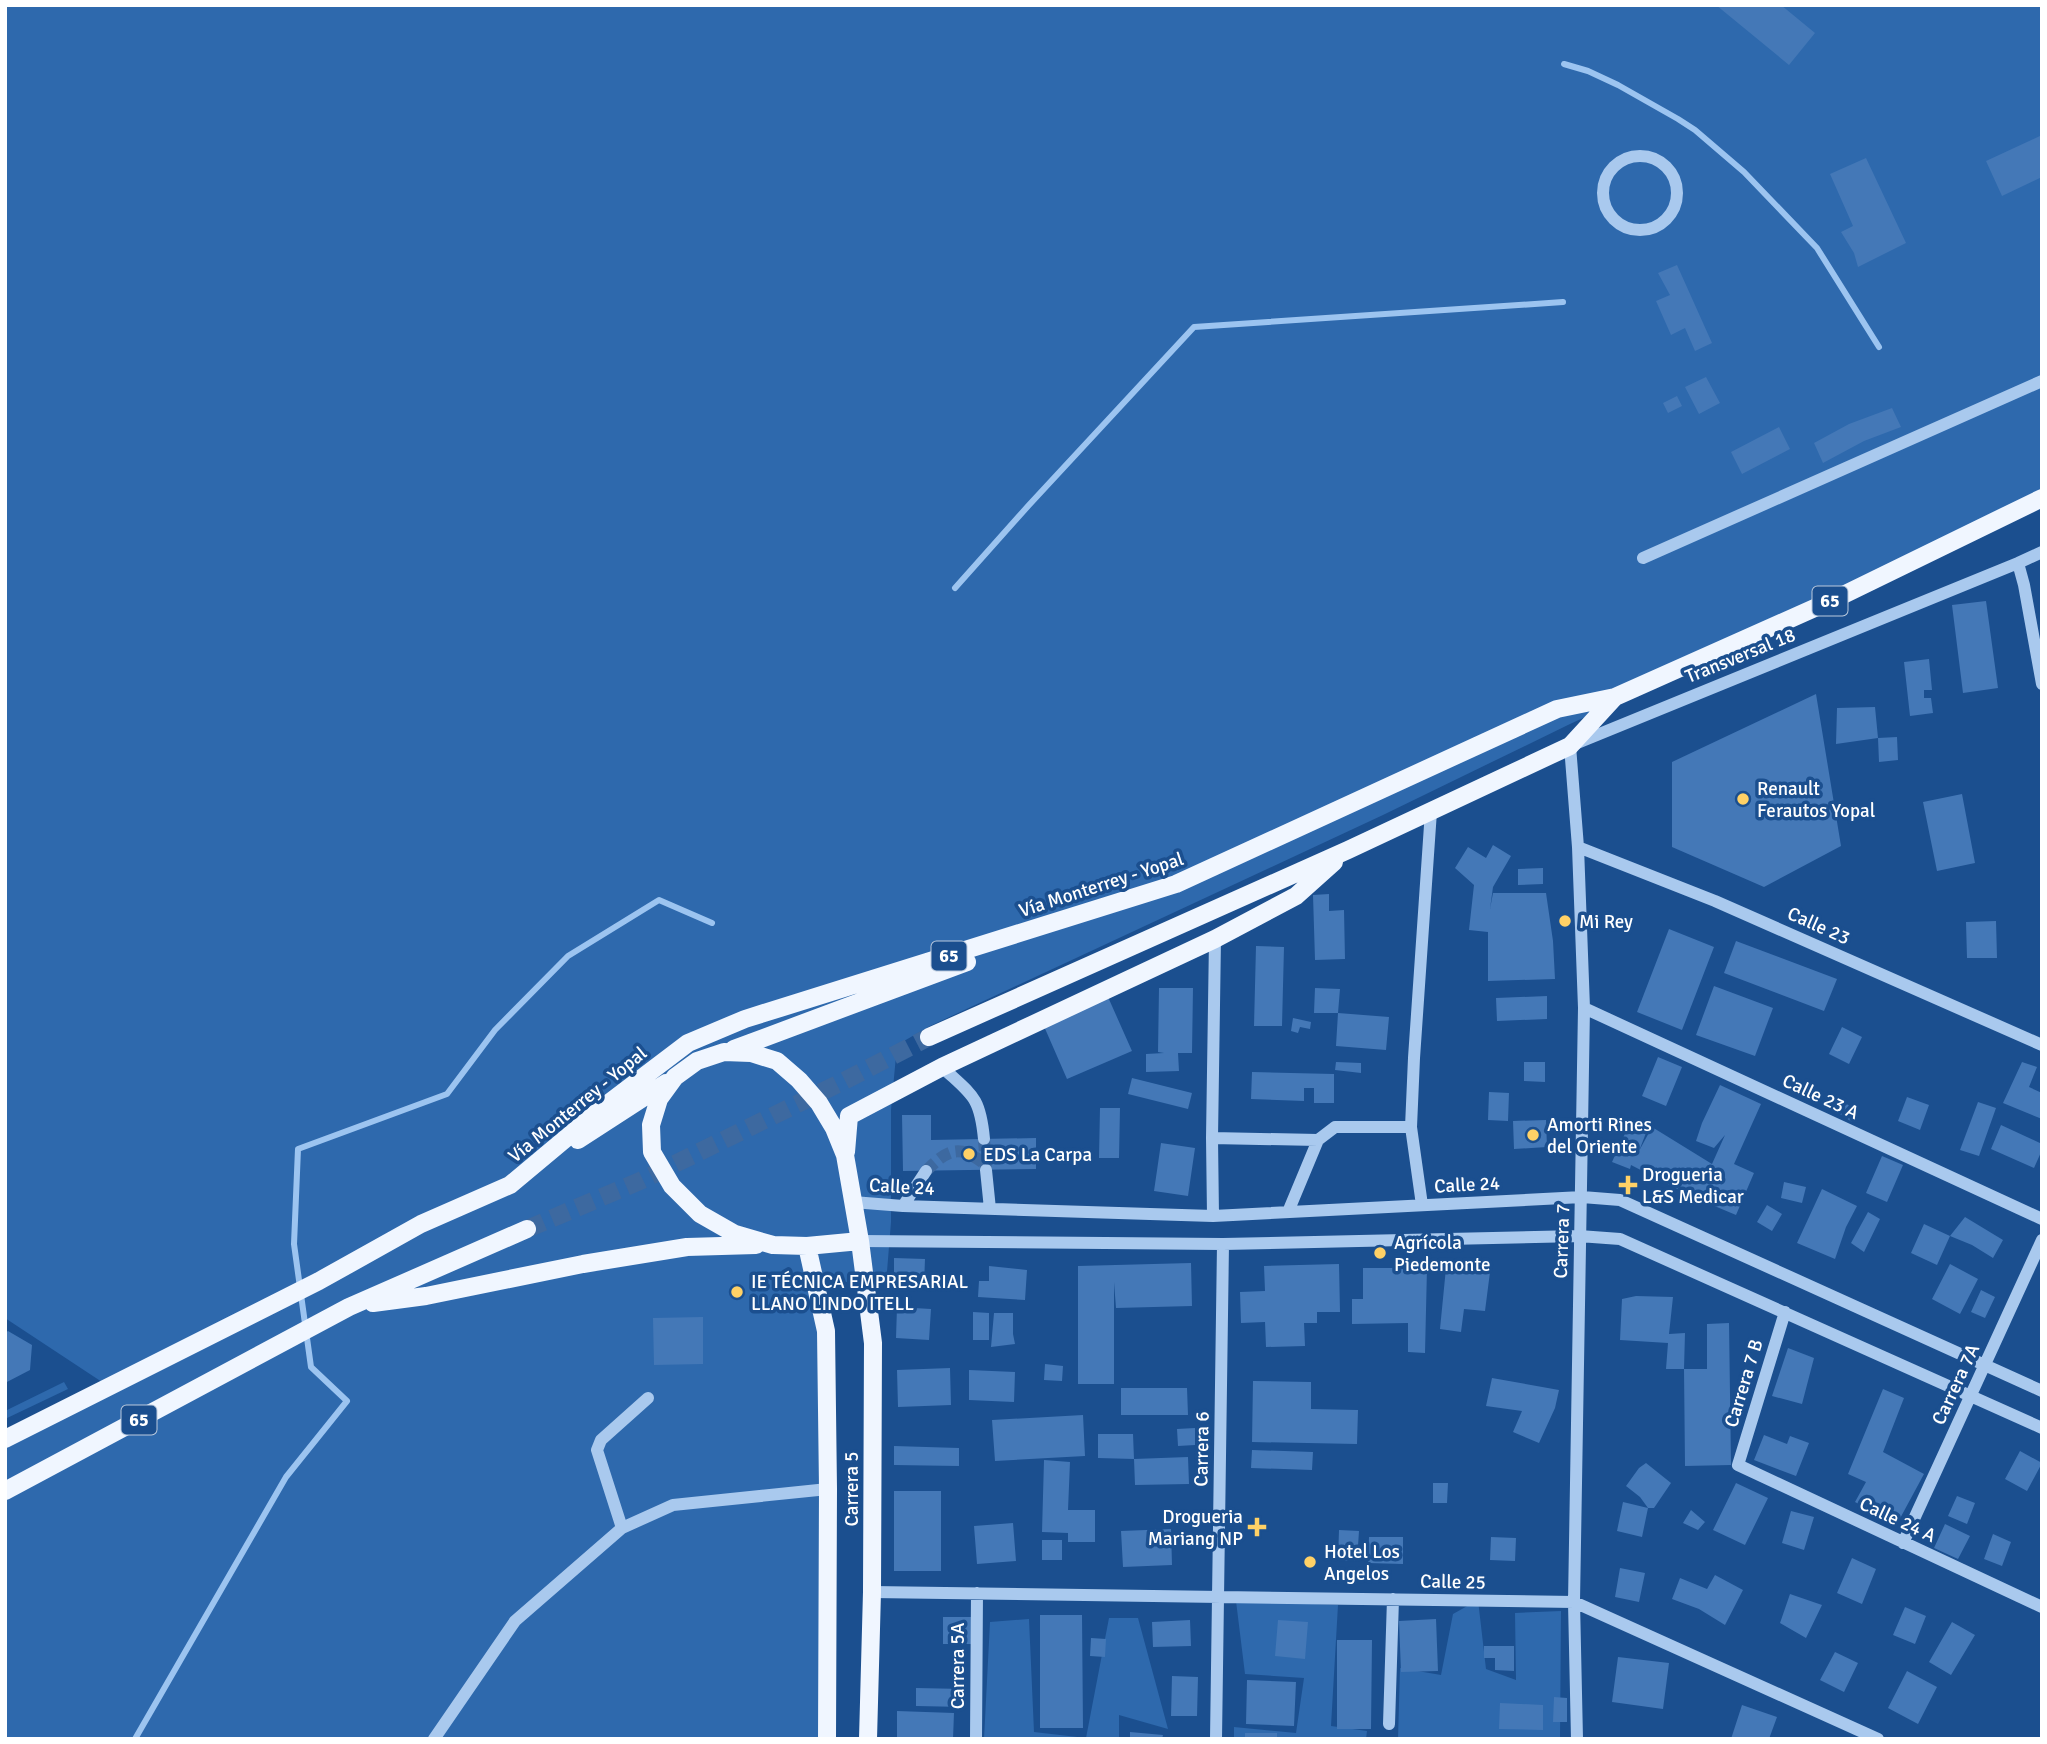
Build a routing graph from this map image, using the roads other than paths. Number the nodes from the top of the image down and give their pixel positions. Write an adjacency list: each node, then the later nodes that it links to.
1 (1671, 216): 1 (street)
2 (2042, 381): 5 (street)
3 (2042, 498): 8 (main road, 65)
4 (2042, 552): 6 (street, Transversal 18)
5 (1643, 558)
6 (2018, 563): 7 (street); 9 (street, Transversal 18)
7 (2042, 684)
8 (1615, 697): 9 (main road, 65); 13 (main road, Vía Monterrey - Yopal / 65)
9 (1570, 746): 10 (main road, 65); 11 (street, Carrera 7)
10 (1431, 811): 12 (main road, 65); 21 (street)
11 (1578, 847): 15 (street, Carrera 7); 17 (street, Calle 23)
12 (1348, 850): 14 (main road); 16 (main road, 65)
13 (1177, 884): 18 (main road); 28 (main road, Vía Monterrey - Yopal / 65)
14 (1215, 939): 19 (main road); 22 (street)
15 (1584, 1008): 29 (street, Carrera 7); 36 (street, Calle 23 A)
16 (929, 1037)
17 (2042, 1045)
18 (724, 1052): 20 (main road); 25 (main road)
19 (942, 1067): 23 (street); 25 (main road)
20 (675, 1077): 28 (main road); 42 (main road)
21 (1411, 1127): 24 (street); 31 (street)
22 (1212, 1138): 24 (street); 35 (street)
23 (984, 1139)
24 (1318, 1140): 34 (street)
25 (845, 1155): 30 (main road)
26 (986, 1170): 33 (street)
27 (926, 1171): 32 (street)
28 (510, 1185): 51 (main road, Vía Monterrey - Yopal / 65)
29 (1582, 1197): 31 (street, Calle 24); 38 (street, Carrera 7); 46 (street, Calle 24)
30 (853, 1202): 32 (street, Calle 24); 40 (main road)
31 (1422, 1205): 34 (street, Calle 24)
32 (903, 1206): 33 (street, Calle 24)
33 (990, 1209): 35 (street, Calle 24)
34 (1288, 1212): 35 (street, Calle 24)
35 (1213, 1216)
36 (2042, 1219)
37 (527, 1229): 44 (main road, 65)
38 (1579, 1236): 41 (street); 45 (street); 61 (street, Carrera 7)
39 (2042, 1240): 46 (street, Carrera 7A)
40 (860, 1241): 41 (street); 43 (main road); 57 (main road, Carrera 5)
41 (1223, 1244): 59 (street, Carrera 6)
42 (774, 1245): 43 (main road); 44 (main road)
43 (807, 1246): 53 (main road, Carrera 5)
44 (349, 1307): 54 (main road, 65)
45 (1785, 1312): 48 (street); 52 (street, Carrera 7 B)
46 (1985, 1364): 47 (street, Calle 24); 48 (street, Carrera 7A)
47 (2042, 1391)
48 (1971, 1395): 50 (street); 56 (street, Carrera 7A)
49 (648, 1398): 55 (street)
50 (2042, 1428)
51 (5, 1439)
52 (1738, 1465): 56 (street, Calle 24 A)
53 (828, 1489): 55 (street); 65 (main road, Carrera 5)
54 (5, 1491)
55 (622, 1528): 64 (street)
56 (1903, 1543): 62 (street, Calle 24 A)
57 (872, 1592): 58 (street, Calle 25); 66 (main road, Carrera 5)
58 (977, 1593): 59 (street, Calle 25); 67 (street, Carrera 5A)
59 (1218, 1596): 60 (street, Calle 25); 68 (street, Carrera 6)
60 (1393, 1599): 61 (street, Calle 25); 63 (street)
61 (1574, 1602): 69 (street, Carrera 7); 70 (street, Calle 25)
62 (2042, 1607)
63 (1389, 1724)
64 (434, 1739)
65 (827, 1739)
66 (868, 1739)
67 (976, 1739)
68 (1216, 1739)
69 (1577, 1739)
70 (1878, 1739)

